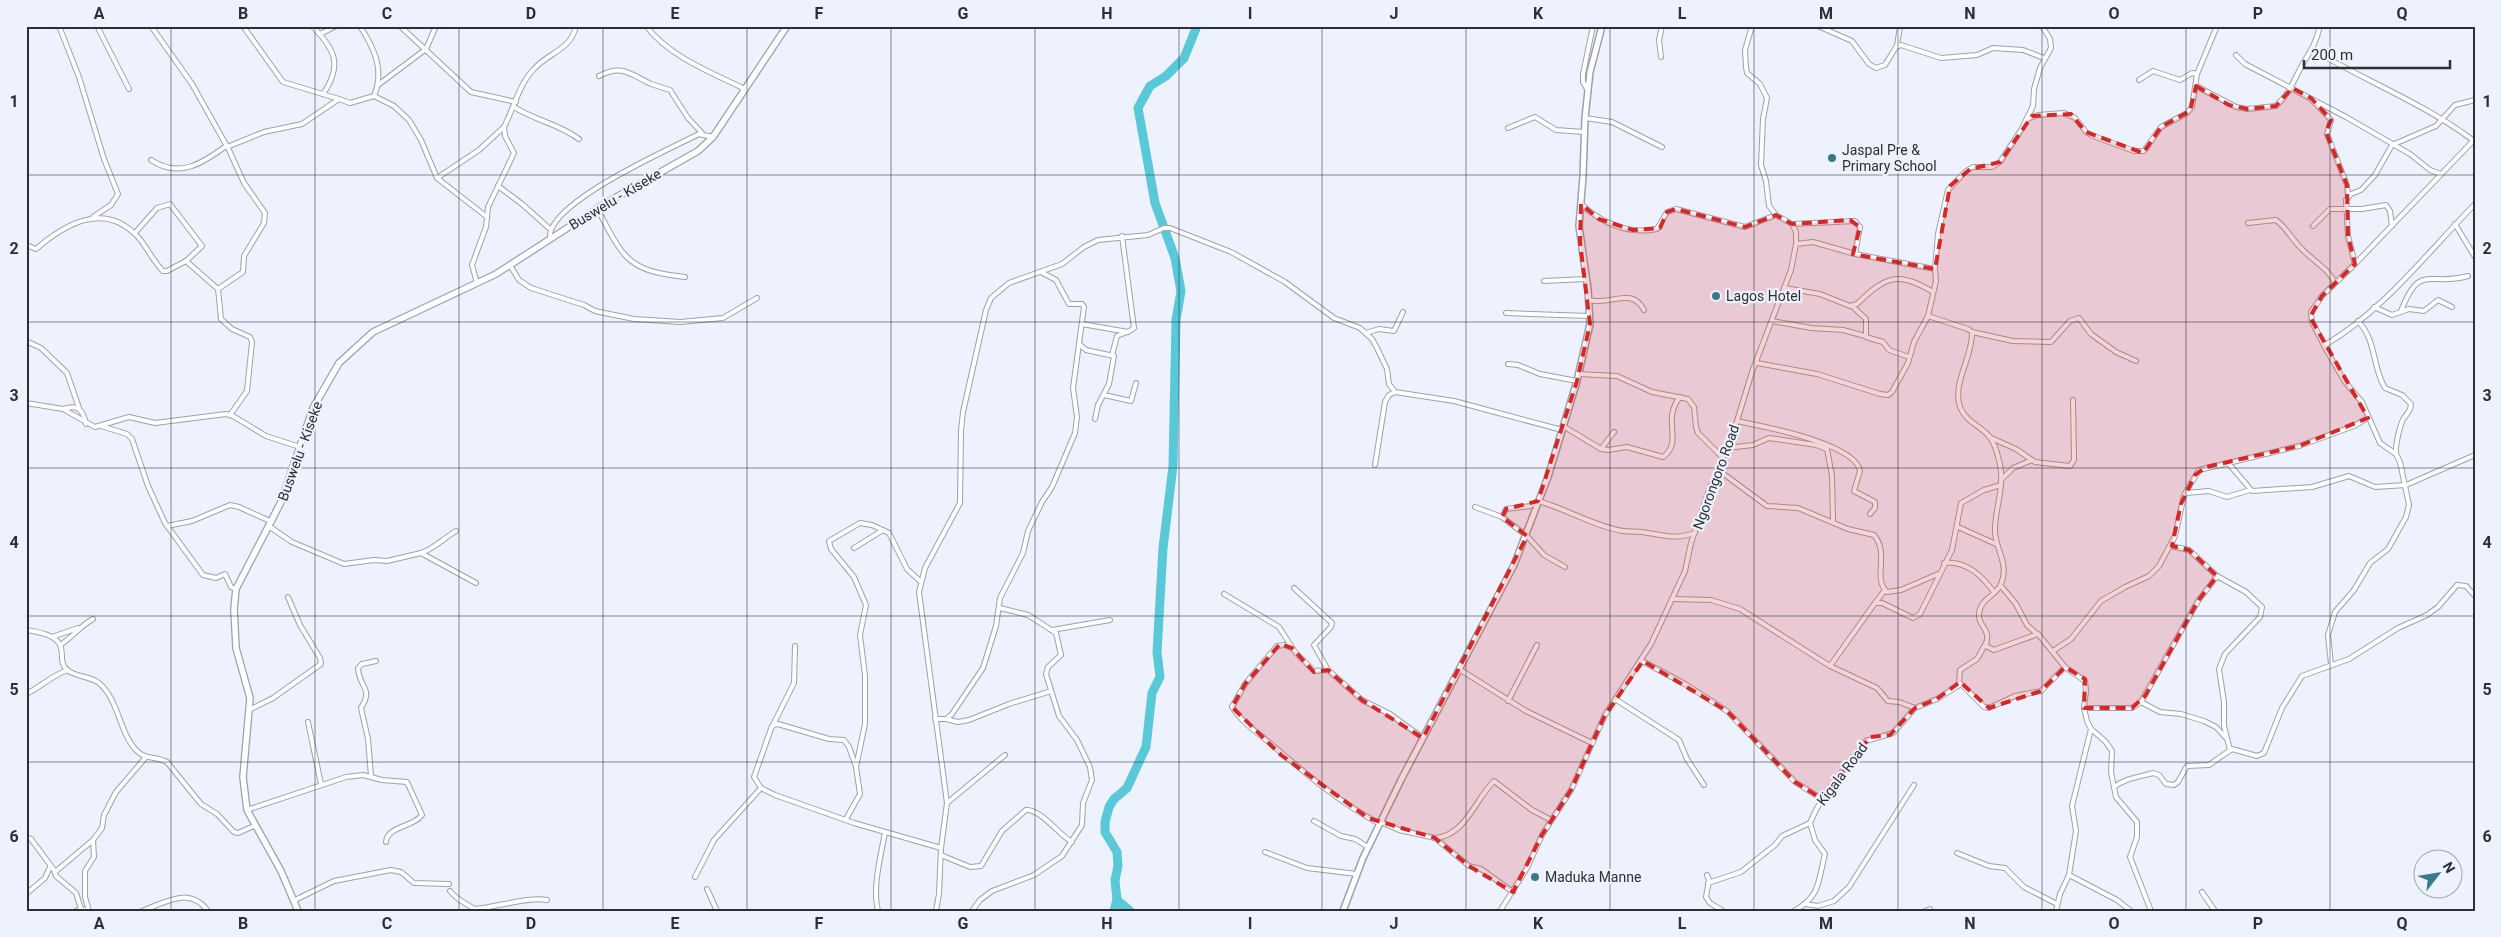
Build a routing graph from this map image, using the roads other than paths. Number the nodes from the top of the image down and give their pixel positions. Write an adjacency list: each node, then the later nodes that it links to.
1 (59, 26): 67 (street)
2 (97, 26): 35 (street)
3 (151, 26): 55 (street)
4 (242, 26): 38 (street)
5 (312, 26): 22 (street)
6 (336, 26): 22 (street)
7 (360, 26): 32 (street)
8 (400, 26): 24 (street)
9 (436, 26): 24 (street)
10 (576, 26): 43 (street)
11 (788, 26): 36 (main road, Buswelu - Kiseke)
12 (1602, 26): 37 (street)
13 (1662, 26): 27 (street)
14 (1752, 26): 66 (street)
15 (1818, 26): 23 (street)
16 (1900, 26): 23 (street)
17 (2042, 26): 28 (street)
18 (2217, 26): 29 (street)
19 (2320, 26): 25 (street)
20 (649, 27): 36 (street)
21 (1592, 28): 37 (street)
22 (320, 34): 38 (street)
23 (1897, 46): 28 (street)
24 (426, 49): 32 (street); 43 (street)
25 (2313, 50): 34 (street); 46 (street)
26 (2236, 55): 34 (street)
27 (1660, 58)
28 (2044, 58): 45 (street)
29 (2197, 74): 31 (street); 33 (street)
30 (599, 76): 50 (street)
31 (2139, 80)
32 (378, 85): 39 (street)
33 (2196, 86): 34 (street); 45 (street)
34 (2292, 88): 40 (street)
35 (130, 89)
36 (745, 89): 51 (main road, Buswelu - Kiseke)
37 (1587, 89): 44 (street)
38 (323, 94): 41 (street)
39 (374, 96): 41 (street); 59 (street)
40 (2311, 98): 54 (street); 61 (street)
41 (339, 99): 55 (street)
42 (2475, 100): 46 (street)
43 (515, 104): 47 (street); 52 (street)
44 (1584, 118): 49 (street); 56 (street)
45 (2027, 119): 85 (street)
46 (2443, 120): 53 (street); 54 (street)
47 (504, 128): 59 (street); 60 (street)
48 (1508, 128): 49 (street)
49 (1584, 132): 62 (street)
50 (702, 133): 51 (street); 74 (street)
51 (713, 137): 64 (main road, Buswelu - Kiseke)
52 (578, 139)
53 (2474, 142): 58 (street)
54 (2392, 145): 58 (street); 61 (street)
55 (227, 146): 57 (street); 94 (street)
56 (1662, 147)
57 (151, 160)
58 (2441, 174): 73 (street)
59 (437, 178): 68 (street)
60 (498, 186): 68 (street); 74 (street)
61 (2348, 196): 65 (street)
62 (1581, 204): 66 (street); 89 (street)
63 (2475, 204): 71 (street)
64 (597, 208): 77 (main road, Buswelu - Kiseke); 88 (street)
65 (2346, 208): 72 (street); 73 (street); 83 (street)
66 (1776, 216): 70 (street)
67 (92, 217): 75 (street); 79 (street)
68 (487, 217): 91 (street)
69 (2248, 223): 92 (street)
70 (1792, 224): 78 (street, Ngorongoro Road); 80 (street)
71 (2455, 224): 81 (street); 99 (street)
72 (2313, 226)
73 (2392, 226): 83 (street)
74 (550, 229): 77 (street)
75 (134, 234): 82 (street); 82 (street)
76 (1122, 236): 86 (street); 110 (street); 112 (street)
77 (550, 239): 84 (main road, Buswelu - Kiseke)
78 (1796, 244): 80 (street); 93 (street, Ngorongoro Road)
79 (26, 246)
80 (1855, 254): 85 (street)
81 (2475, 256)
82 (186, 261): 94 (street)
83 (2355, 264): 92 (street)
84 (510, 266): 91 (main road, Buswelu - Kiseke); 96 (street)
85 (1935, 269): 95 (street)
86 (1041, 272): 109 (street); 177 (street)
87 (2468, 276): 102 (street)
88 (685, 277)
89 (1586, 279): 90 (street); 97 (street)
90 (1544, 281)
91 (477, 283): 142 (main road, Buswelu - Kiseke)
92 (2335, 283): 116 (street)
93 (1785, 288): 98 (street); 107 (street, Ngorongoro Road)
94 (218, 290): 132 (street)
95 (1933, 292): 98 (street); 106 (street)
96 (757, 298)
97 (1589, 300): 101 (street); 105 (street)
98 (1852, 306): 113 (street)
99 (2374, 307): 102 (street); 108 (street)
100 (2452, 307): 102 (street)
101 (1644, 310)
102 (2401, 311)
103 (1403, 312): 112 (street)
104 (1506, 313): 105 (street)
105 (1589, 316): 122 (street)
106 (1928, 316): 111 (street); 118 (street)
107 (1772, 321): 113 (street); 120 (street, Ngorongoro Road)
108 (2358, 321): 116 (street); 146 (street)
109 (1082, 324): 110 (street); 115 (street)
110 (1128, 332): 117 (street)
111 (1972, 332): 119 (street); 140 (street)
112 (1366, 333): 125 (street)
113 (1865, 336): 118 (street)
114 (26, 341): 130 (street)
115 (1079, 344): 117 (street); 189 (street)
116 (2325, 345): 133 (street)
117 (1112, 355): 126 (street)
118 (1909, 357): 120 (street)
119 (2136, 361)
120 (1757, 363): 135 (street, Ngorongoro Road)
121 (1508, 364): 123 (street)
122 (1578, 374): 123 (street); 127 (street)
123 (1577, 382): 138 (street)
124 (1136, 383): 126 (street)
125 (1395, 392): 138 (street); 151 (street)
126 (1104, 395): 134 (street)
127 (1680, 397): 144 (street); 148 (street)
128 (2073, 400): 149 (street)
129 (26, 403): 131 (street)
130 (79, 408): 131 (street); 136 (street)
131 (62, 409): 136 (street)
132 (230, 414): 137 (street); 142 (street)
133 (2368, 418): 146 (street); 150 (street)
134 (1095, 419)
135 (1737, 421): 141 (street); 143 (street, Ngorongoro Road)
136 (86, 424): 137 (street)
137 (101, 426): 163 (street)
138 (1562, 428): 144 (street); 157 (street)
139 (1614, 432): 144 (street)
140 (1989, 437): 149 (street); 153 (street)
141 (1827, 444): 145 (street); 159 (street)
142 (300, 447): 162 (main road, Buswelu - Kiseke)
143 (1727, 448): 145 (street); 148 (street, Ngorongoro Road)
144 (1601, 449)
145 (1827, 449): 161 (street)
146 (2396, 454): 154 (street)
147 (2475, 455): 154 (street)
148 (1723, 458): 152 (street, Ngorongoro Road)
149 (2032, 460): 153 (street)
150 (2229, 464): 155 (street); 156 (street)
151 (1375, 465)
152 (1717, 469): 161 (street); 167 (street, Ngorongoro Road)
153 (2001, 483): 164 (street); 169 (street)
154 (2406, 485): 155 (street); 205 (street)
155 (2250, 490): 156 (street)
156 (2185, 493): 170 (street)
157 (1538, 501): 160 (street); 167 (street); 168 (street)
158 (1475, 506): 160 (street)
159 (1870, 514)
160 (1502, 517): 168 (street)
161 (1832, 521): 182 (street)
162 (271, 524): 163 (street); 172 (street); 181 (main road, Buswelu - Kiseke)
163 (167, 526): 181 (street)
164 (1958, 527): 169 (street); 173 (street)
165 (883, 530): 171 (street); 177 (street); 231 (street)
166 (456, 531): 172 (street)
167 (1695, 532): 187 (street, Ngorongoro Road)
168 (1527, 536): 174 (street); 208 (street)
169 (1996, 544): 179 (street)
170 (2171, 546): 176 (street); 202 (street)
171 (854, 548)
172 (421, 553): 178 (street)
173 (1944, 563): 175 (street); 183 (street)
174 (1565, 567)
175 (1938, 574): 182 (street); 188 (street)
176 (2217, 576): 216 (street); 226 (street)
177 (920, 582): 220 (street)
178 (476, 583)
179 (2001, 586): 183 (street); 195 (street)
180 (1294, 588): 210 (street)
181 (236, 589): 219 (main road, Buswelu - Kiseke)
182 (1885, 590): 188 (street)
183 (1994, 592): 197 (street)
184 (1224, 594): 201 (street)
185 (2475, 596): 205 (street)
186 (288, 597): 219 (street)
187 (1672, 599): 204 (street, Ngorongoro Road); 206 (street)
188 (1875, 603): 206 (street)
189 (1000, 608): 194 (street); 221 (street)
190 (93, 619): 192 (street)
191 (1110, 620): 194 (street)
192 (78, 628): 196 (street); 198 (street)
193 (26, 630): 196 (street)
194 (1052, 630): 212 (street)
195 (2037, 633): 197 (street); 202 (street)
196 (52, 637): 198 (street)
197 (1986, 643): 211 (street)
198 (60, 645): 209 (street)
199 (1537, 645): 215 (street)
200 (794, 646): 223 (street)
201 (1292, 648): 210 (street); 244 (street)
202 (2054, 651): 207 (street)
203 (376, 661): 232 (street)
204 (1642, 661): 214 (street, Ngorongoro Road); 238 (street)
205 (2331, 664): 228 (street)
206 (1830, 666): 217 (street)
207 (2065, 667): 211 (street); 218 (street)
208 (1459, 669): 215 (street); 225 (street)
209 (68, 670): 213 (street); 230 (street)
210 (1328, 670): 225 (street)
211 (1959, 684): 217 (street)
212 (1051, 691): 221 (street); 252 (street)
213 (26, 694)
214 (1615, 699): 227 (street, Ngorongoro Road); 234 (street)
215 (1508, 701): 227 (street)
216 (2141, 702): 218 (street); 226 (street)
217 (1915, 708): 238 (street, Kigala Road)
218 (2084, 708): 224 (street)
219 (249, 710): 240 (main road, Buswelu - Kiseke)
220 (934, 719): 221 (street); 239 (street)
221 (946, 719)
222 (308, 722): 233 (street)
223 (773, 725): 231 (street); 237 (street)
224 (2091, 729): 236 (street); 262 (street)
225 (1423, 738): 244 (street)
226 (2227, 738): 228 (street)
227 (1592, 743): 242 (street, Ngorongoro Road)
228 (2230, 750): 236 (street)
229 (1004, 755): 239 (street)
230 (146, 757): 246 (street); 250 (street)
231 (856, 767): 241 (street)
232 (371, 776): 233 (street); 251 (street)
233 (321, 784): 240 (street)
234 (1704, 785)
235 (1914, 785): 276 (street)
236 (2114, 787): 297 (street)
237 (761, 788): 241 (street); 263 (street)
238 (1822, 799): 245 (street, Kigala Road)
239 (947, 803): 254 (street)
240 (247, 810): 246 (main road, Buswelu - Kiseke)
241 (846, 819): 247 (street)
242 (1551, 820): 249 (street); 268 (street, Ngorongoro Road)
243 (1314, 821): 253 (street)
244 (1381, 823): 249 (street); 253 (street)
245 (1810, 824): 264 (street); 275 (street)
246 (254, 826): 272 (main road, Buswelu - Kiseke)
247 (885, 832): 254 (street); 285 (street)
248 (26, 837): 258 (street)
249 (1435, 838): 268 (street)
250 (93, 840): 259 (street); 271 (street)
251 (386, 842)
252 (1072, 842): 257 (street); 287 (street)
253 (1368, 847): 260 (street)
254 (941, 848): 257 (street)
255 (1265, 852): 260 (street)
256 (1957, 853): 274 (street)
257 (941, 855): 286 (street)
258 (50, 866): 259 (street); 270 (street)
259 (55, 872): 277 (street)
260 (1357, 874): 288 (street)
261 (1707, 875): 264 (street)
262 (2069, 875): 274 (street); 296 (street)
263 (695, 877)
264 (1708, 883): 290 (street)
265 (449, 884): 272 (street)
266 (707, 889): 284 (street)
267 (450, 891): 273 (street)
268 (1513, 892): 289 (street, Ngorongoro Road)
269 (2202, 892): 298 (street)
270 (26, 894)
271 (86, 900): 277 (street); 280 (street)
272 (295, 900): 283 (main road, Buswelu - Kiseke)
273 (547, 900)
274 (2057, 904): 295 (street)
275 (1807, 905): 276 (street); 291 (street); 292 (street)
276 (1818, 906): 293 (street)
277 (81, 908): 279 (street); 280 (street)
278 (1930, 908): 294 (street)
279 (76, 911)
280 (89, 911)
281 (142, 911): 282 (street)
282 (208, 911)
283 (298, 911)
284 (717, 911)
285 (878, 911)
286 (936, 911)
287 (972, 911)
288 (1343, 911)
289 (1500, 911)
290 (1723, 911)
291 (1794, 911)
292 (1805, 911)
293 (1822, 911)
294 (1925, 911)
295 (2056, 911)
296 (2131, 911)
297 (2151, 911)
298 (2216, 911)

